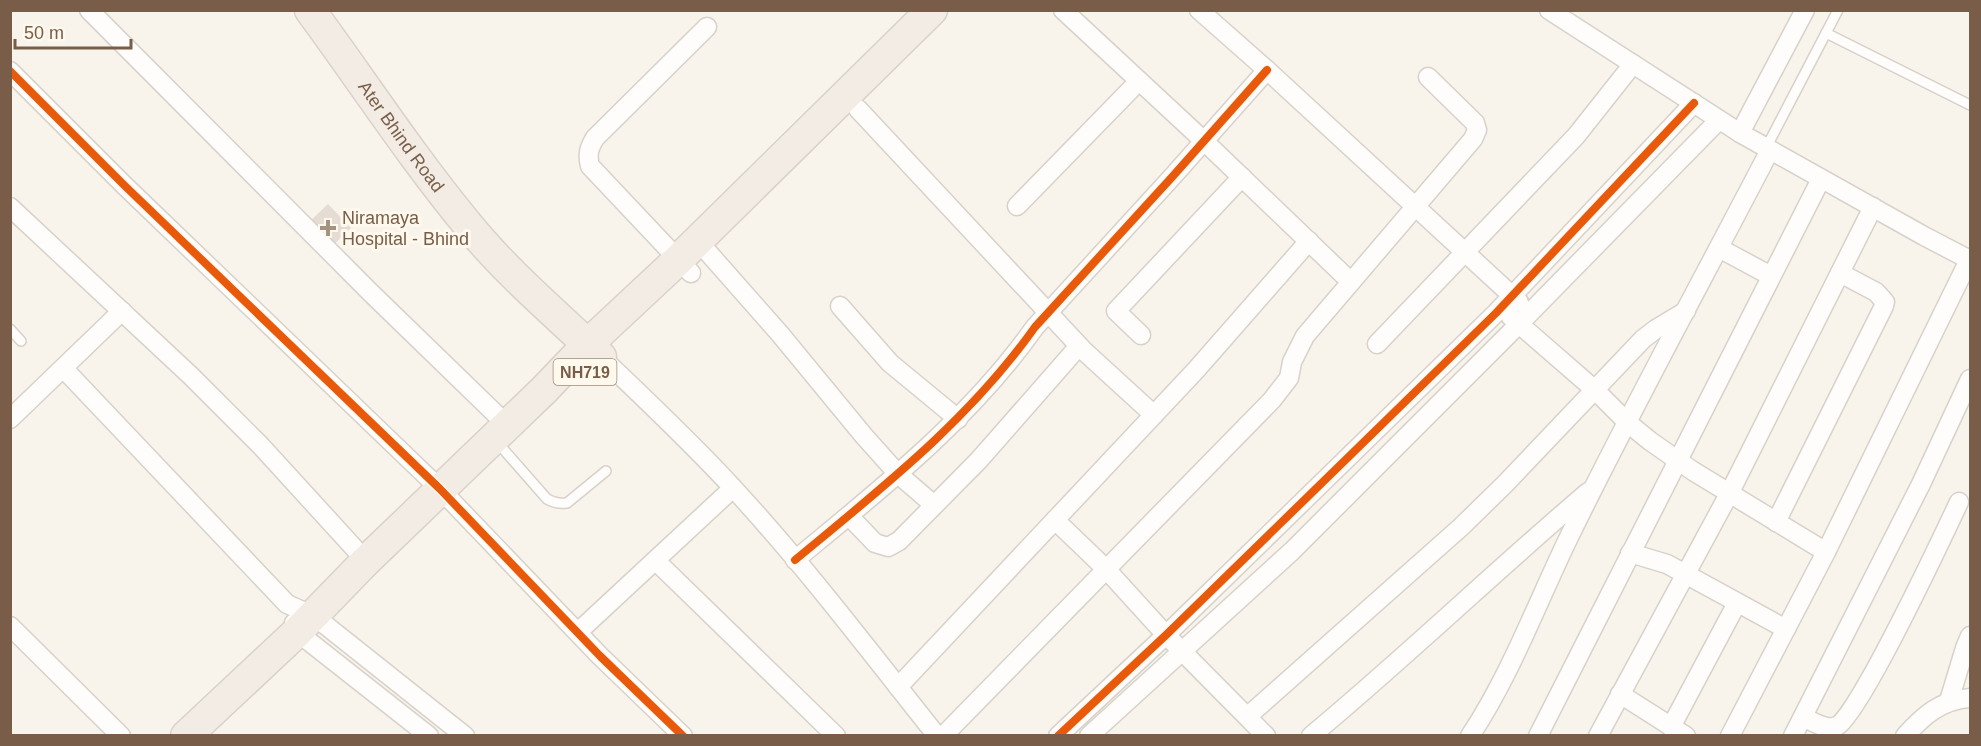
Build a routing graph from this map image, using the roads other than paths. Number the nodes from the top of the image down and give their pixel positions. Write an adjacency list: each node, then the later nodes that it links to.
1 (89, 10): 57 (street)
2 (310, 10): 49 (highway, Ater Bhind Road)
3 (932, 10): 33 (highway, NH719)
4 (955, 10): 19 (highway, NH719)
5 (1063, 10): 16 (street)
6 (1199, 10): 13 (street)
7 (1549, 10): 12 (street)
8 (1805, 10): 21 (street)
9 (1838, 10): 11 (lane)
10 (706, 27): 33 (street)
11 (1826, 33): 18 (lane); 23 (lane)
12 (1633, 64): 17 (street); 32 (street)
13 (1267, 70): 22 (street); 27 (street)
14 (10, 71): 64 (street)
15 (1428, 77): 27 (street)
16 (1139, 81): 22 (street); 26 (street)
17 (1694, 104): 20 (street); 38 (street)
18 (1971, 105)
19 (858, 110): 33 (highway, NH719); 42 (street)
20 (1719, 120): 21 (street); 43 (street)
21 (1740, 133): 23 (street)
22 (1204, 141): 24 (street); 42 (street)
23 (1768, 149): 25 (street); 31 (street)
24 (1242, 177): 30 (street); 45 (street)
25 (1821, 179): 29 (street); 36 (street)
26 (1017, 206)
27 (1415, 206): 32 (street); 37 (street)
28 (10, 207): 40 (street)
29 (1873, 207): 34 (street); 35 (street)
30 (1309, 241): 37 (street); 53 (street)
31 (1719, 248): 36 (street); 41 (street)
32 (1466, 252): 38 (street); 47 (street)
33 (694, 257): 49 (highway, NH719); 60 (street)
34 (1970, 259): 70 (street)
35 (1840, 273): 63 (street); 69 (street)
36 (1772, 276): 58 (street)
37 (1352, 282): 75 (street)
38 (1507, 302): 43 (street); 82 (street)
39 (840, 306): 55 (street)
40 (122, 311): 50 (street); 73 (street)
41 (1686, 311): 52 (street); 56 (street)
42 (1048, 313): 48 (street); 55 (street)
43 (1524, 318): 52 (street); 84 (street)
44 (10, 329): 46 (lane)
45 (1141, 335)
46 (21, 341)
47 (1377, 344)
48 (1079, 346): 53 (street); 66 (street)
49 (595, 351): 57 (highway, NH719); 62 (street)
50 (64, 369): 54 (street); 78 (street)
51 (1971, 379): 90 (street)
52 (1595, 390): 56 (street); 89 (street)
53 (1155, 415): 68 (street)
54 (10, 419)
55 (958, 419): 60 (street)
56 (1628, 423): 58 (street); 61 (street)
57 (502, 437): 59 (lane); 64 (highway, NH719)
58 (1677, 460): 63 (street); 71 (street)
59 (606, 471)
60 (898, 474): 66 (street); 67 (street)
61 (1596, 485): 104 (street); 105 (street)
62 (733, 488): 72 (street); 74 (street)
63 (1730, 494): 69 (street); 76 (street)
64 (446, 495): 73 (highway, NH719); 78 (highway, NH719); 81 (street)
65 (1959, 502): 90 (street)
66 (934, 505): 67 (street)
67 (849, 516): 72 (street)
68 (1055, 520): 75 (street); 85 (street)
69 (1776, 522): 70 (street)
70 (1826, 552): 80 (street)
71 (1630, 553): 76 (street); 106 (street)
72 (795, 560): 85 (street)
73 (366, 561): 78 (highway, NH719)
74 (656, 561): 81 (street); 98 (street)
75 (1106, 569): 82 (street); 100 (street)
76 (1685, 575): 77 (street); 86 (street)
77 (1737, 603): 80 (street); 91 (street)
78 (308, 625): 93 (highway, NH719); 94 (highway, NH719); 95 (street); 96 (street)
79 (10, 626): 92 (street)
80 (1786, 629): 108 (street)
81 (578, 632): 97 (street)
82 (1166, 635): 84 (street); 101 (street)
83 (1971, 636): 88 (street)
84 (1182, 650): 89 (street); 102 (street)
85 (898, 687): 99 (street)
86 (1620, 694): 91 (street); 107 (street)
87 (1971, 698): 88 (street)
88 (1949, 701): 110 (street)
89 (1248, 716): 103 (street)
90 (1803, 717): 109 (street)
91 (1679, 731)
92 (122, 735)
93 (186, 735)
94 (216, 735)
95 (429, 735)
96 (465, 735)
97 (682, 735)
98 (836, 735)
99 (937, 735)
100 (943, 735)
101 (1058, 735)
102 (1089, 735)
103 (1266, 735)
104 (1311, 735)
105 (1470, 735)
106 (1538, 735)
107 (1598, 735)
108 (1730, 735)
109 (1793, 735)
110 (1905, 735)

